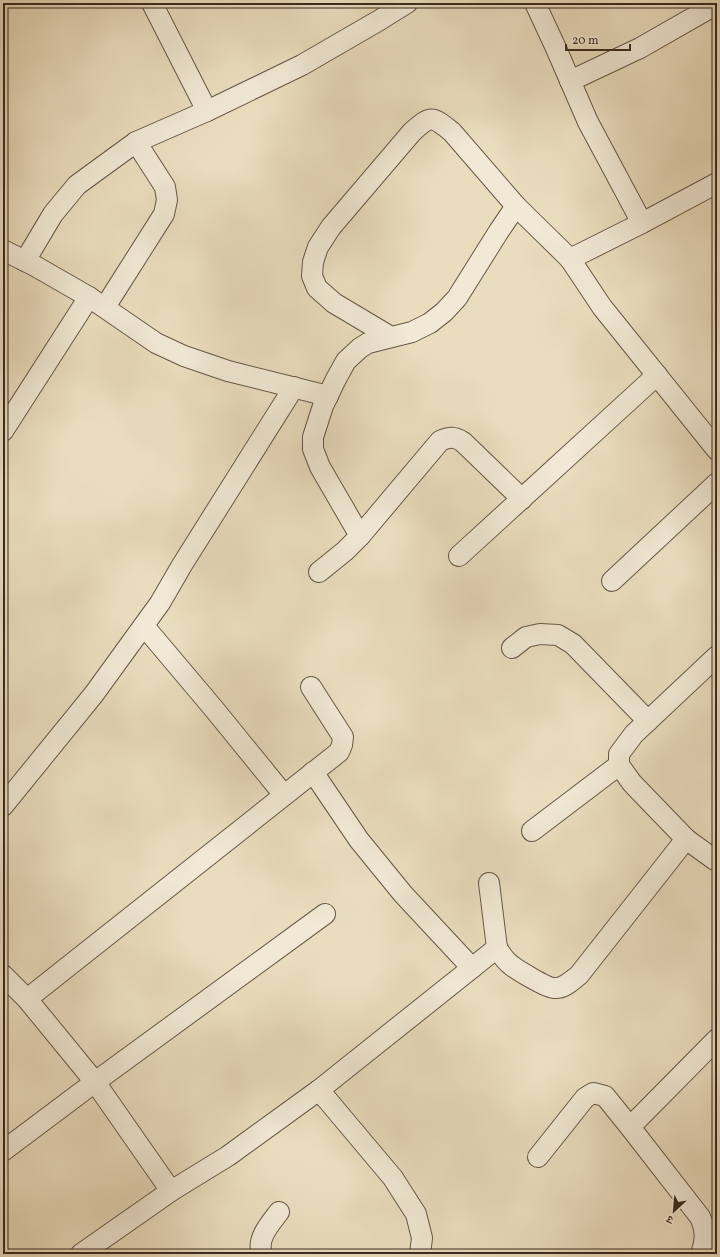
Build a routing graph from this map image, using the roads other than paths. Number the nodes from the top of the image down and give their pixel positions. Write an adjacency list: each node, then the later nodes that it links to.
1 (152, 3): 6 (street)
2 (407, 3): 6 (street)
3 (535, 3): 5 (street)
4 (717, 4): 5 (street)
5 (570, 81): 10 (street)
6 (207, 111): 7 (street)
7 (136, 142): 13 (street); 14 (street)
8 (717, 183): 10 (street)
9 (516, 206): 12 (street); 15 (street); 15 (street)
10 (642, 223): 12 (street)
11 (3, 251): 13 (street)
12 (570, 259): 16 (street)
13 (25, 261): 14 (street)
14 (97, 302): 17 (street); 19 (street)
15 (391, 338): 18 (street)
16 (657, 375): 20 (street); 22 (street)
17 (294, 388): 18 (street); 27 (street)
18 (328, 396): 23 (street)
19 (3, 431)
20 (717, 450)
21 (717, 483): 26 (street)
22 (522, 499): 23 (street); 24 (street)
23 (360, 536): 25 (street)
24 (459, 556)
25 (319, 572)
26 (612, 580)
27 (144, 626): 34 (street); 35 (street)
28 (512, 648): 31 (street)
29 (717, 656): 31 (street)
30 (311, 687): 33 (street)
31 (648, 721): 32 (street)
32 (619, 765): 36 (street); 37 (street)
33 (313, 772): 34 (street); 42 (street)
34 (284, 795): 44 (street)
35 (3, 806)
36 (532, 831)
37 (686, 839): 38 (street); 41 (street)
38 (717, 860)
39 (489, 883): 41 (street)
40 (325, 914): 46 (street)
41 (497, 948): 42 (street)
42 (472, 968): 47 (street)
43 (5, 982): 44 (street)
44 (27, 999): 46 (street)
45 (717, 1039): 48 (street)
46 (95, 1082): 49 (street); 51 (street)
47 (319, 1090): 51 (street); 55 (street)
48 (630, 1126): 50 (street); 56 (street)
49 (3, 1151)
50 (538, 1157)
51 (171, 1191): 53 (street)
52 (279, 1212): 54 (street)
53 (81, 1254)
54 (262, 1254)
55 (420, 1254)
56 (701, 1254)

